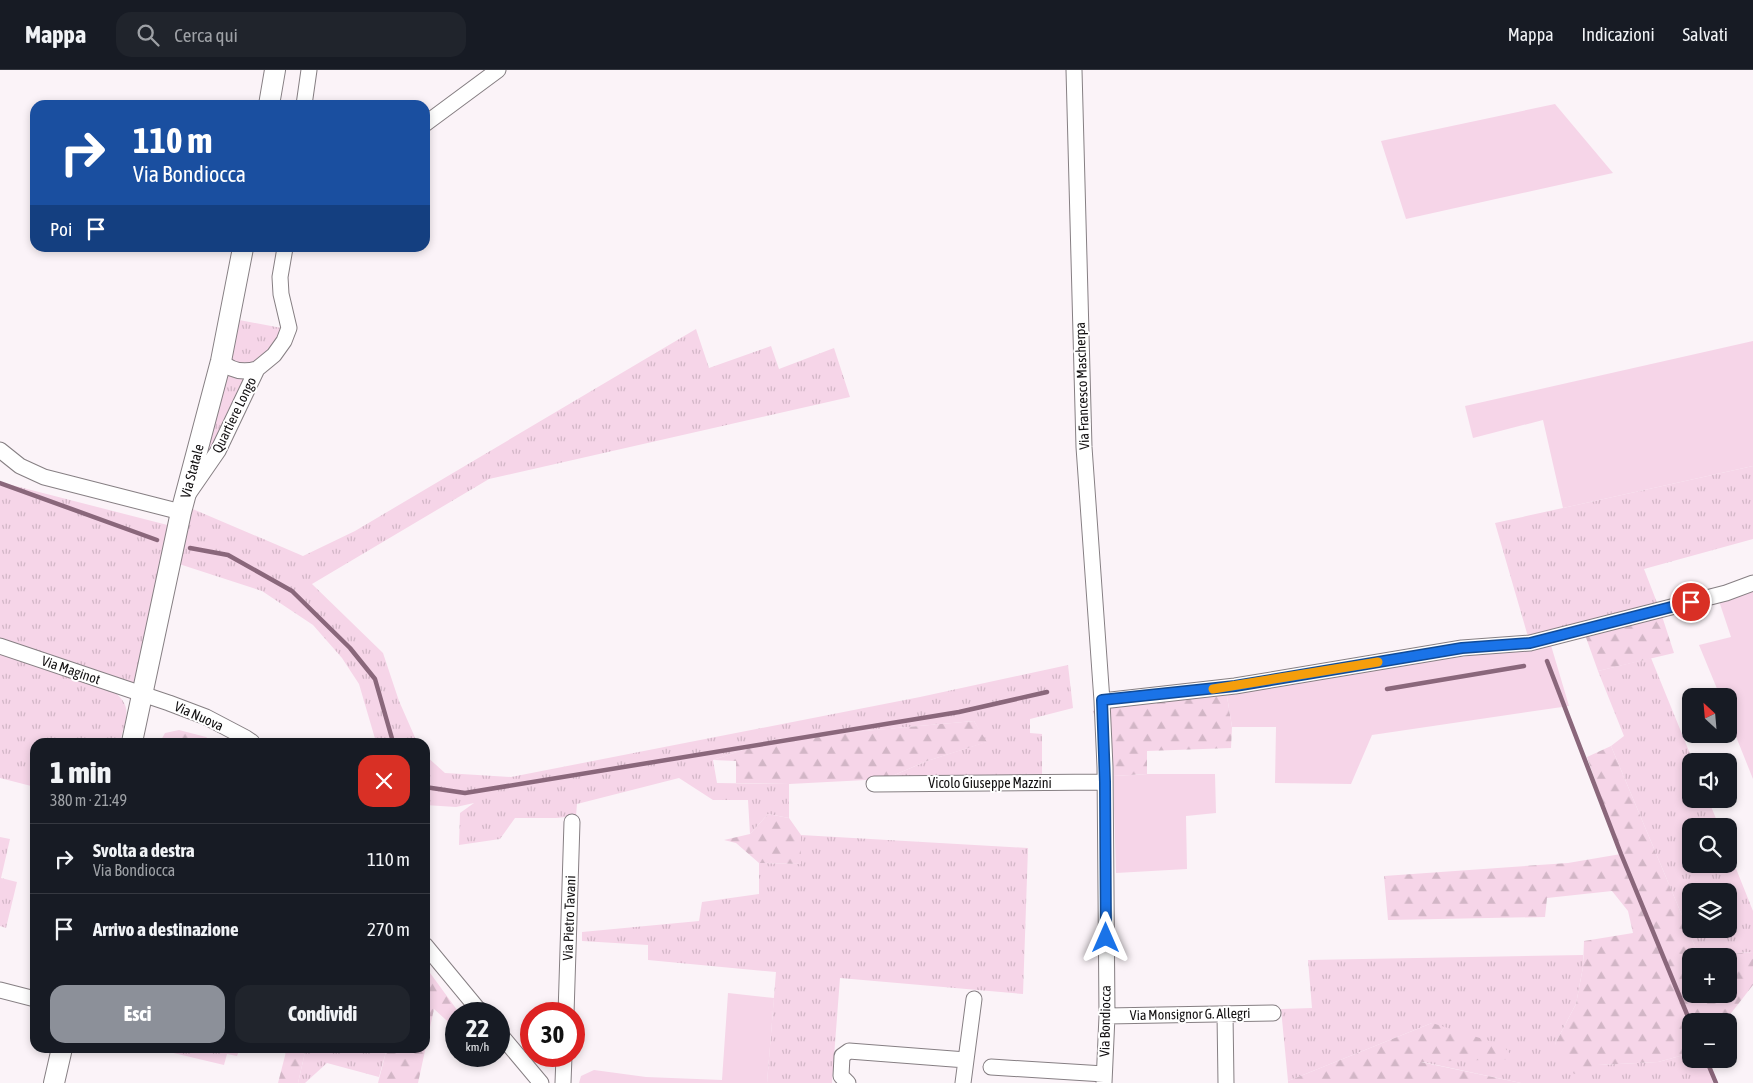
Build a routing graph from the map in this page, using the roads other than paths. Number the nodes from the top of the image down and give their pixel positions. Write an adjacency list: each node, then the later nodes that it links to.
1 (276, 70): 5 (main road)
2 (309, 70): 6 (street)
3 (498, 70): 7 (street)
4 (1074, 70): 17 (street, Via Francesco Mascherpa)
5 (270, 100)
6 (305, 100)
7 (430, 120)
8 (242, 252): 10 (main road, Via Statale)
9 (284, 252): 11 (street, Quartiere Longo)
10 (221, 361): 11 (street); 13 (main road, Via Statale)
11 (257, 369): 13 (street, Quartiere Longo)
12 (0, 450): 13 (street)
13 (183, 505): 16 (main road, Via Statale)
14 (1753, 583): 17 (street)
15 (0, 646): 16 (street, Via Maginot)
16 (143, 694): 18 (main road, Via Statale); 19 (street, Via Nuova)
17 (1102, 700): 20 (street, Via Bondiocca)
18 (133, 738)
19 (246, 738)
20 (1105, 782): 21 (street, Vicolo Giuseppe Mazzini); 31 (street, Via Bondiocca)
21 (874, 784)
22 (572, 822): 28 (street, Via Pietro Tavani)
23 (430, 951): 27 (street)
24 (0, 990): 25 (street)
25 (30, 998)
26 (974, 999): 34 (street)
27 (472, 1002)
28 (566, 1002)
29 (1273, 1013): 30 (street, Via Monsignor G. Allegri)
30 (1225, 1014): 31 (street, Via Monsignor G. Allegri); 43 (street)
31 (1107, 1016): 37 (street, Via Bondiocca)
32 (510, 1047): 39 (street)
33 (61, 1053): 38 (main road)
34 (966, 1060): 41 (street); 42 (street)
35 (564, 1067): 40 (street)
36 (991, 1067): 37 (street, Via Bondiocca)
37 (1104, 1079)
38 (54, 1083)
39 (540, 1083)
40 (564, 1083)
41 (848, 1083)
42 (963, 1083)
43 (1226, 1083)

